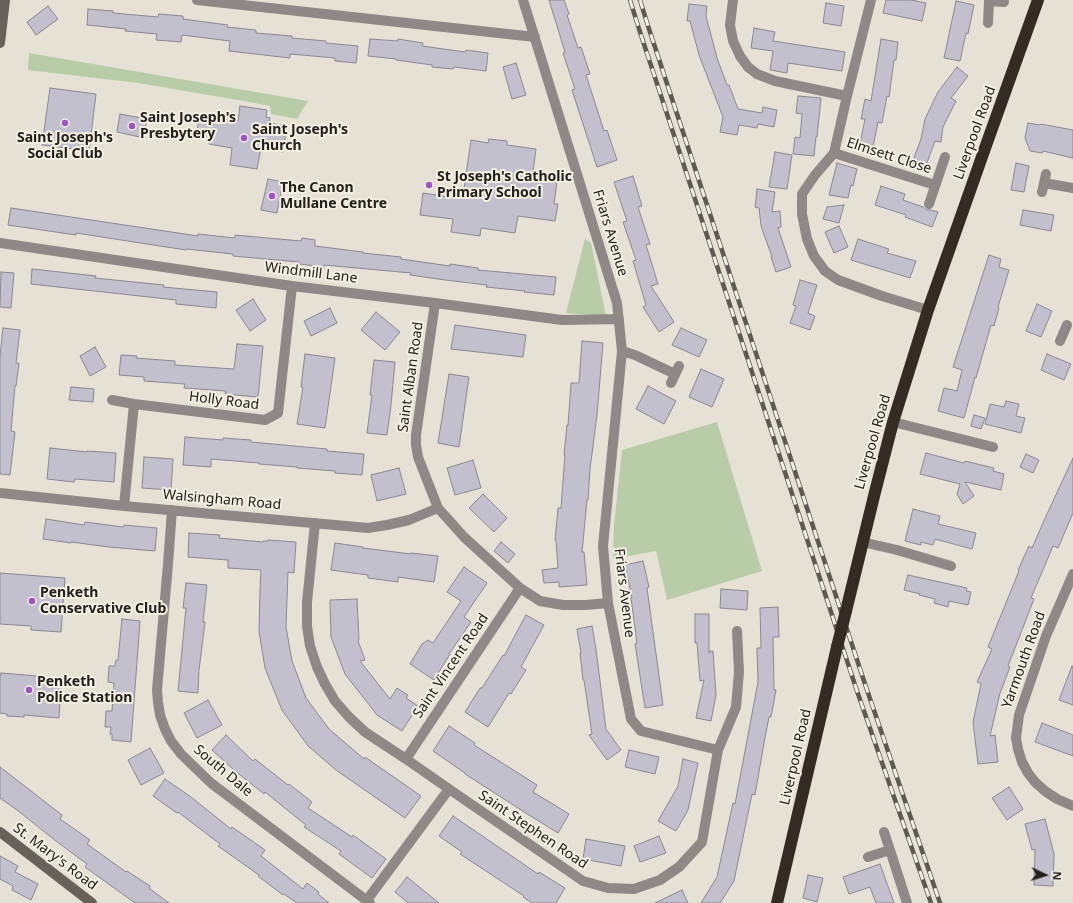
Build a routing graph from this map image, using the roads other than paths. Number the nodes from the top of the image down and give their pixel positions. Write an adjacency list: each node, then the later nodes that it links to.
1 (5, 0): 11 (street)
2 (197, 0): 10 (street)
3 (523, 0): 10 (street, Friars Avenue)
4 (733, 0): 12 (street)
5 (871, 0): 12 (street, Elmsett Close)
6 (988, 0): 8 (street); 9 (street)
7 (1038, 0): 22 (highway, Liverpool Road)
8 (1004, 2)
9 (988, 23)
10 (535, 38): 23 (street, Friars Avenue)
11 (0, 43)
12 (847, 96): 13 (street, Elmsett Close)
13 (834, 153): 16 (street, Elmsett Close); 22 (street, Elmsett Close)
14 (945, 157): 16 (street, Elmsett Close)
15 (1044, 183): 17 (street)
16 (935, 185): 18 (street, Elmsett Close)
17 (1073, 188)
18 (929, 204)
19 (0, 243): 20 (street, Windmill Lane)
20 (292, 286): 21 (street, Windmill Lane); 27 (street, Holly Road)
21 (435, 303): 23 (street, Windmill Lane); 32 (street, Saint Alban Road)
22 (928, 310): 28 (highway, Liverpool Road)
23 (619, 319): 24 (street, Friars Avenue)
24 (622, 351): 25 (street); 39 (street, Friars Avenue)
25 (675, 374)
26 (112, 400): 27 (street, Holly Road)
27 (134, 404): 31 (street)
28 (893, 422): 29 (street); 35 (highway, Liverpool Road)
29 (993, 446)
30 (0, 493): 31 (street, Walsingham Road)
31 (124, 506): 33 (street, Walsingham Road)
32 (438, 508): 34 (street, Walsingham Road); 38 (street, Saint Alban Road)
33 (172, 510): 34 (street, Walsingham Road); 49 (street, South Dale)
34 (315, 523): 42 (street, Saint Stephen Road)
35 (862, 542): 36 (street); 51 (highway, Liverpool Road, bridge)
36 (951, 566)
37 (1073, 574): 44 (street, Yarmouth Road)
38 (520, 588): 39 (street, Saint Alban Road); 42 (street, Saint Vincent Road)
39 (608, 603): 41 (street, Friars Avenue)
40 (737, 631): 41 (street, Saint Stephen Road)
41 (718, 750): 43 (street, Saint Stephen Road)
42 (406, 758): 43 (street, Saint Stephen Road)
43 (449, 789): 49 (street)
44 (1073, 806)
45 (0, 832): 50 (street, St. Mary's Road)
46 (884, 832): 47 (street)
47 (890, 850): 48 (street); 52 (street)
48 (868, 856)
49 (368, 902)
50 (92, 903)
51 (777, 903)
52 (907, 903)

